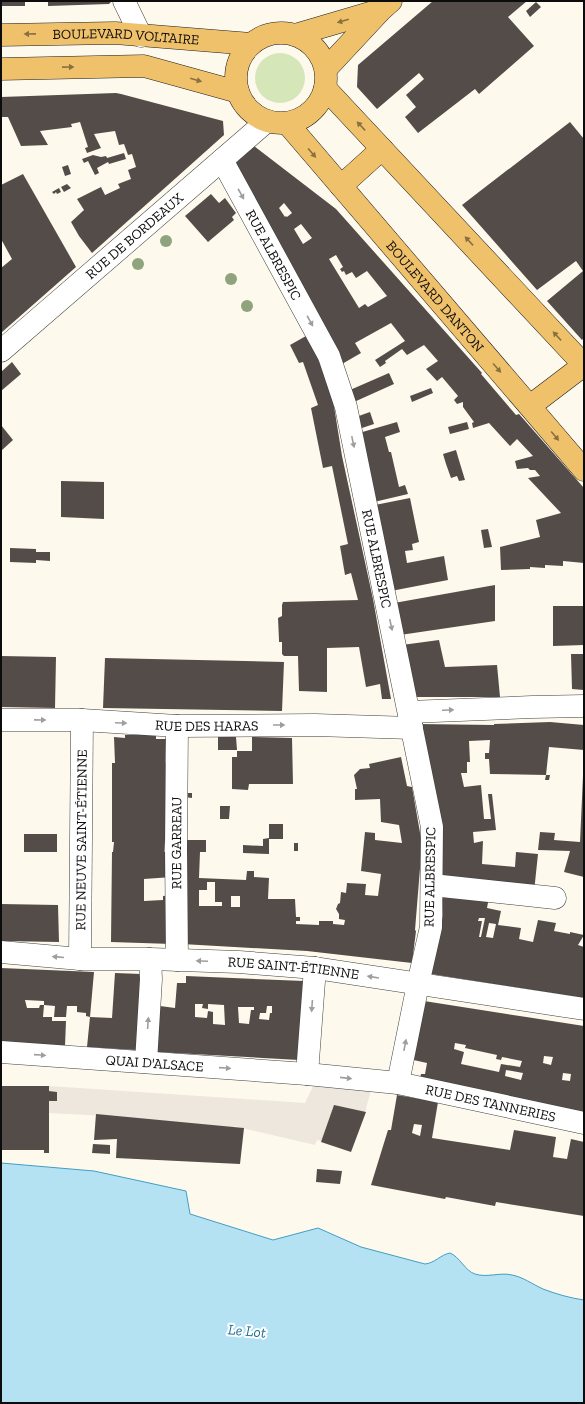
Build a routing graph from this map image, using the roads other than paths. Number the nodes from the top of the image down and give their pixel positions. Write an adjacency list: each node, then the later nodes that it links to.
1 (124, 1): 5 (street)
2 (386, 6): 4 (main road, one-way to 4); 8 (main road)
3 (1, 35): 5 (main road, BOULEVARD VOLTAIRE, one-way to 3)
4 (295, 35): 6 (main road); 8 (main road)
5 (141, 36): 6 (main road, BOULEVARD VOLTAIRE)
6 (251, 44): 9 (main road)
7 (1, 69): 9 (main road, BOULEVARD VOLTAIRE, one-way to 9)
8 (326, 79): 10 (main road); 11 (main road, one-way to 8)
9 (238, 92): 10 (main road)
10 (277, 122): 12 (street, RUE DE BORDEAUX); 13 (main road, BOULEVARD DANTON, one-way to 13)
11 (382, 150): 13 (main road); 15 (main road, one-way to 11)
12 (222, 160): 14 (street, RUE DE BORDEAUX); 21 (street, RUE ALBRESPIC, one-way to 21)
13 (341, 186): 16 (main road, BOULEVARD DANTON, one-way to 16)
14 (1, 351)
15 (584, 365): 16 (main road)
16 (530, 406): 17 (main road, BOULEVARD DANTON, one-way to 17)
17 (582, 464)
18 (584, 706): 21 (street, RUE DES HARAS, one-way to 18)
19 (1, 720): 20 (street, RUE DES HARAS, one-way to 20)
20 (82, 720): 22 (street, RUE DES HARAS, one-way to 22); 26 (street, RUE NEUVE SAINT-ÉTIENNE)
21 (410, 720): 22 (street, RUE DES HARAS, one-way to 21); 23 (street, RUE ALBRESPIC)
22 (177, 726): 28 (street, RUE GARREAU)
23 (432, 885): 24 (street); 30 (street, RUE ALBRESPIC)
24 (555, 898)
25 (1, 952): 26 (street, RUE SAINT-ÉTIENNE, one-way to 25)
26 (80, 959): 27 (street, RUE SAINT-ÉTIENNE)
27 (150, 959): 28 (street, RUE SAINT-ÉTIENNE); 33 (street, one-way to 27)
28 (177, 960): 29 (street, RUE SAINT-ÉTIENNE, one-way to 28)
29 (315, 968): 30 (street, RUE SAINT-ÉTIENNE, one-way to 29); 34 (street, one-way to 34)
30 (415, 983): 31 (street, RUE SAINT-ÉTIENNE); 35 (street, RUE ALBRESPIC, one-way to 30)
31 (584, 1009)
32 (1, 1052): 33 (street, QUAI D'ALSACE, one-way to 33)
33 (146, 1062): 34 (street, QUAI D'ALSACE, one-way to 34)
34 (308, 1074): 35 (street, QUAI D'ALSACE, one-way to 35)
35 (398, 1083): 36 (street, RUE DES TANNERIES)
36 (584, 1123)

